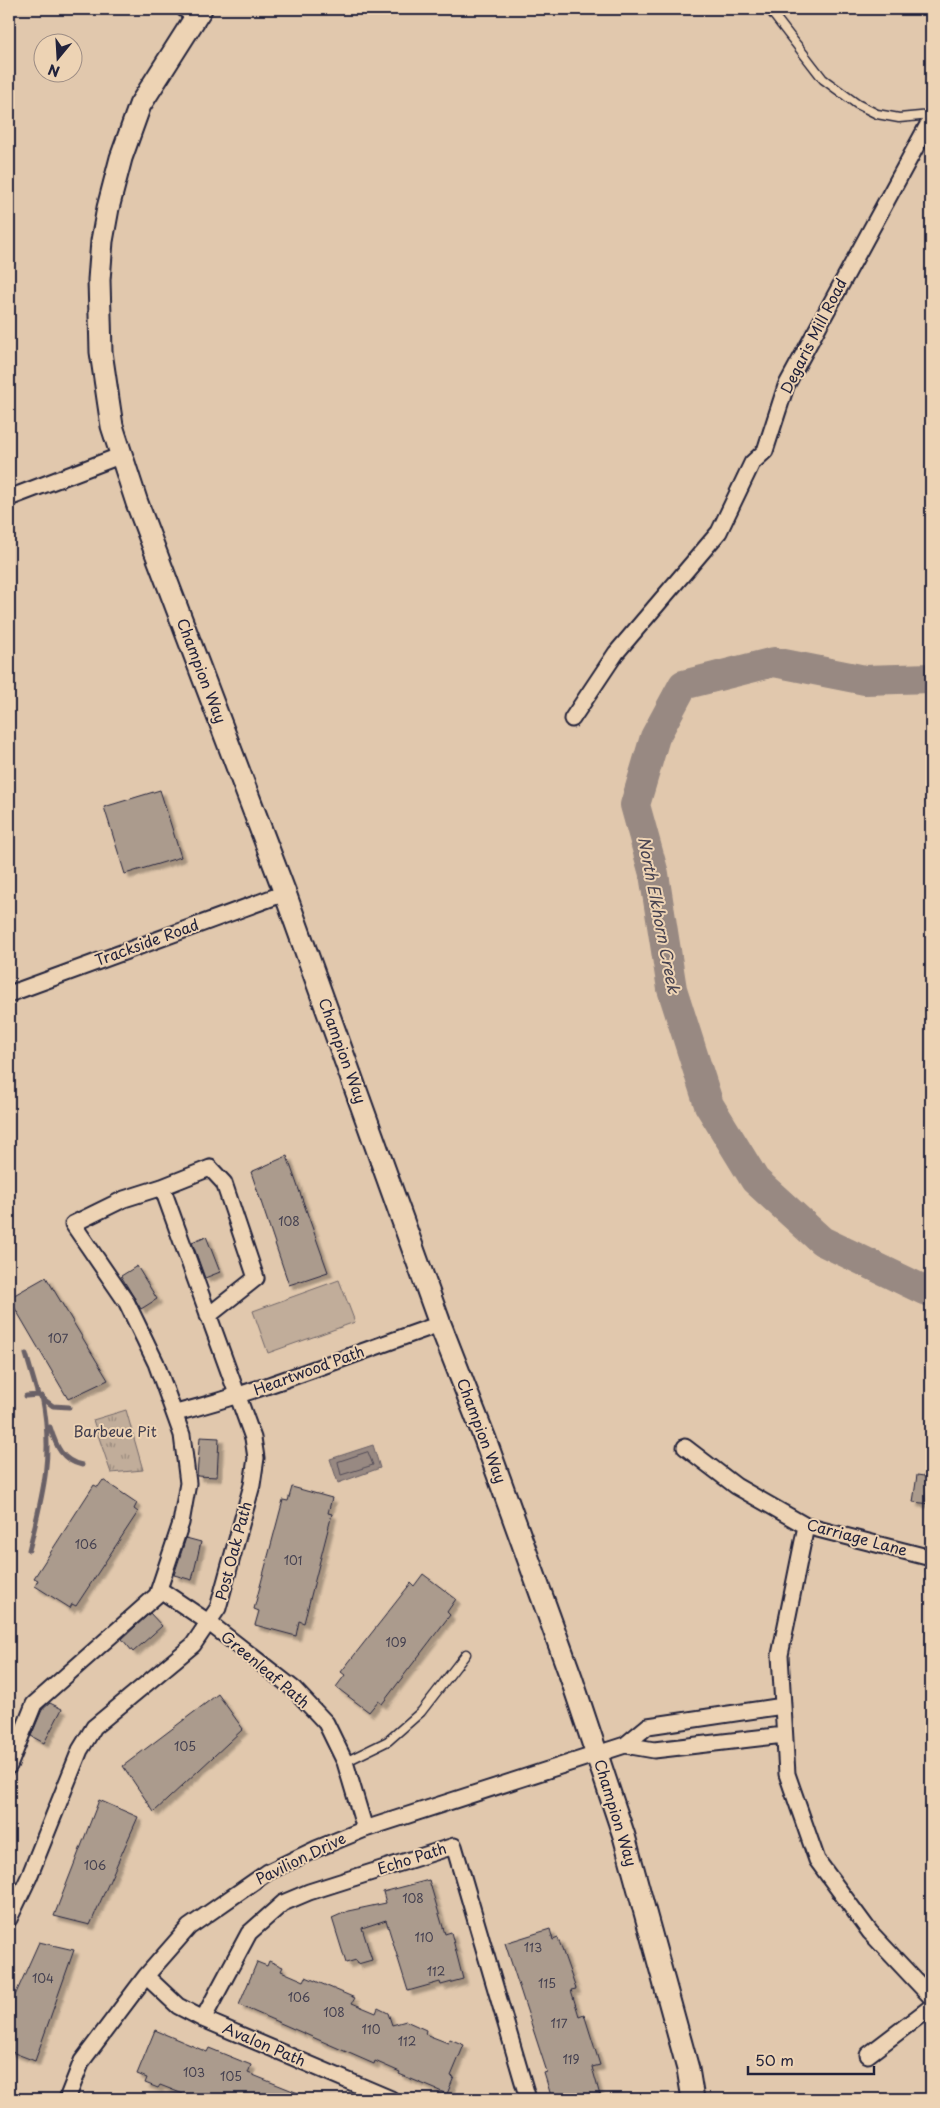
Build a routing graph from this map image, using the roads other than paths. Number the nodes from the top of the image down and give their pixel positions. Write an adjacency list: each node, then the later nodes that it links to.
1 (769, 9): 3 (lane)
2 (194, 11): 4 (main road, Champion Way)
3 (931, 117): 6 (street, Degaris Mill Road)
4 (122, 455): 5 (street); 7 (main road, Champion Way)
5 (9, 498)
6 (572, 719)
7 (284, 892): 8 (street, Trackside Road); 11 (main road, Champion Way)
8 (9, 994)
9 (162, 1187): 10 (street, Post Oak Path); 10 (street); 13 (street)
10 (208, 1316): 12 (street, Post Oak Path)
11 (440, 1324): 12 (street, Heartwood Path); 23 (main road, Champion Way)
12 (238, 1397): 13 (street, Heartwood Path); 18 (street, Post Oak Path)
13 (176, 1413): 17 (street)
14 (686, 1447): 15 (street, Carriage Lane)
15 (806, 1526): 16 (street, Carriage Lane); 20 (street)
16 (931, 1558)
17 (159, 1589): 18 (street, Greenleaf Path); 25 (street)
18 (208, 1622): 24 (street, Greenleaf Path); 27 (street, Post Oak Path)
19 (466, 1654): 24 (lane)
20 (782, 1706): 21 (street); 22 (street)
21 (784, 1735): 22 (street); 29 (street)
22 (625, 1745): 23 (street, Pavilion Drive)
23 (596, 1753): 26 (street, Pavilion Drive); 36 (main road, Champion Way)
24 (345, 1762): 26 (street, Greenleaf Path)
25 (9, 1766)
26 (365, 1829): 28 (street, Pavilion Drive)
27 (9, 1918)
28 (146, 1976): 31 (street, Avalon Path); 33 (street, Pavilion Drive)
29 (931, 1997)
30 (931, 2008): 32 (street)
31 (203, 2019): 34 (street, Avalon Path); 35 (street, Echo Path)
32 (868, 2055)
33 (67, 2099)
34 (391, 2099)
35 (528, 2099)
36 (693, 2099)

